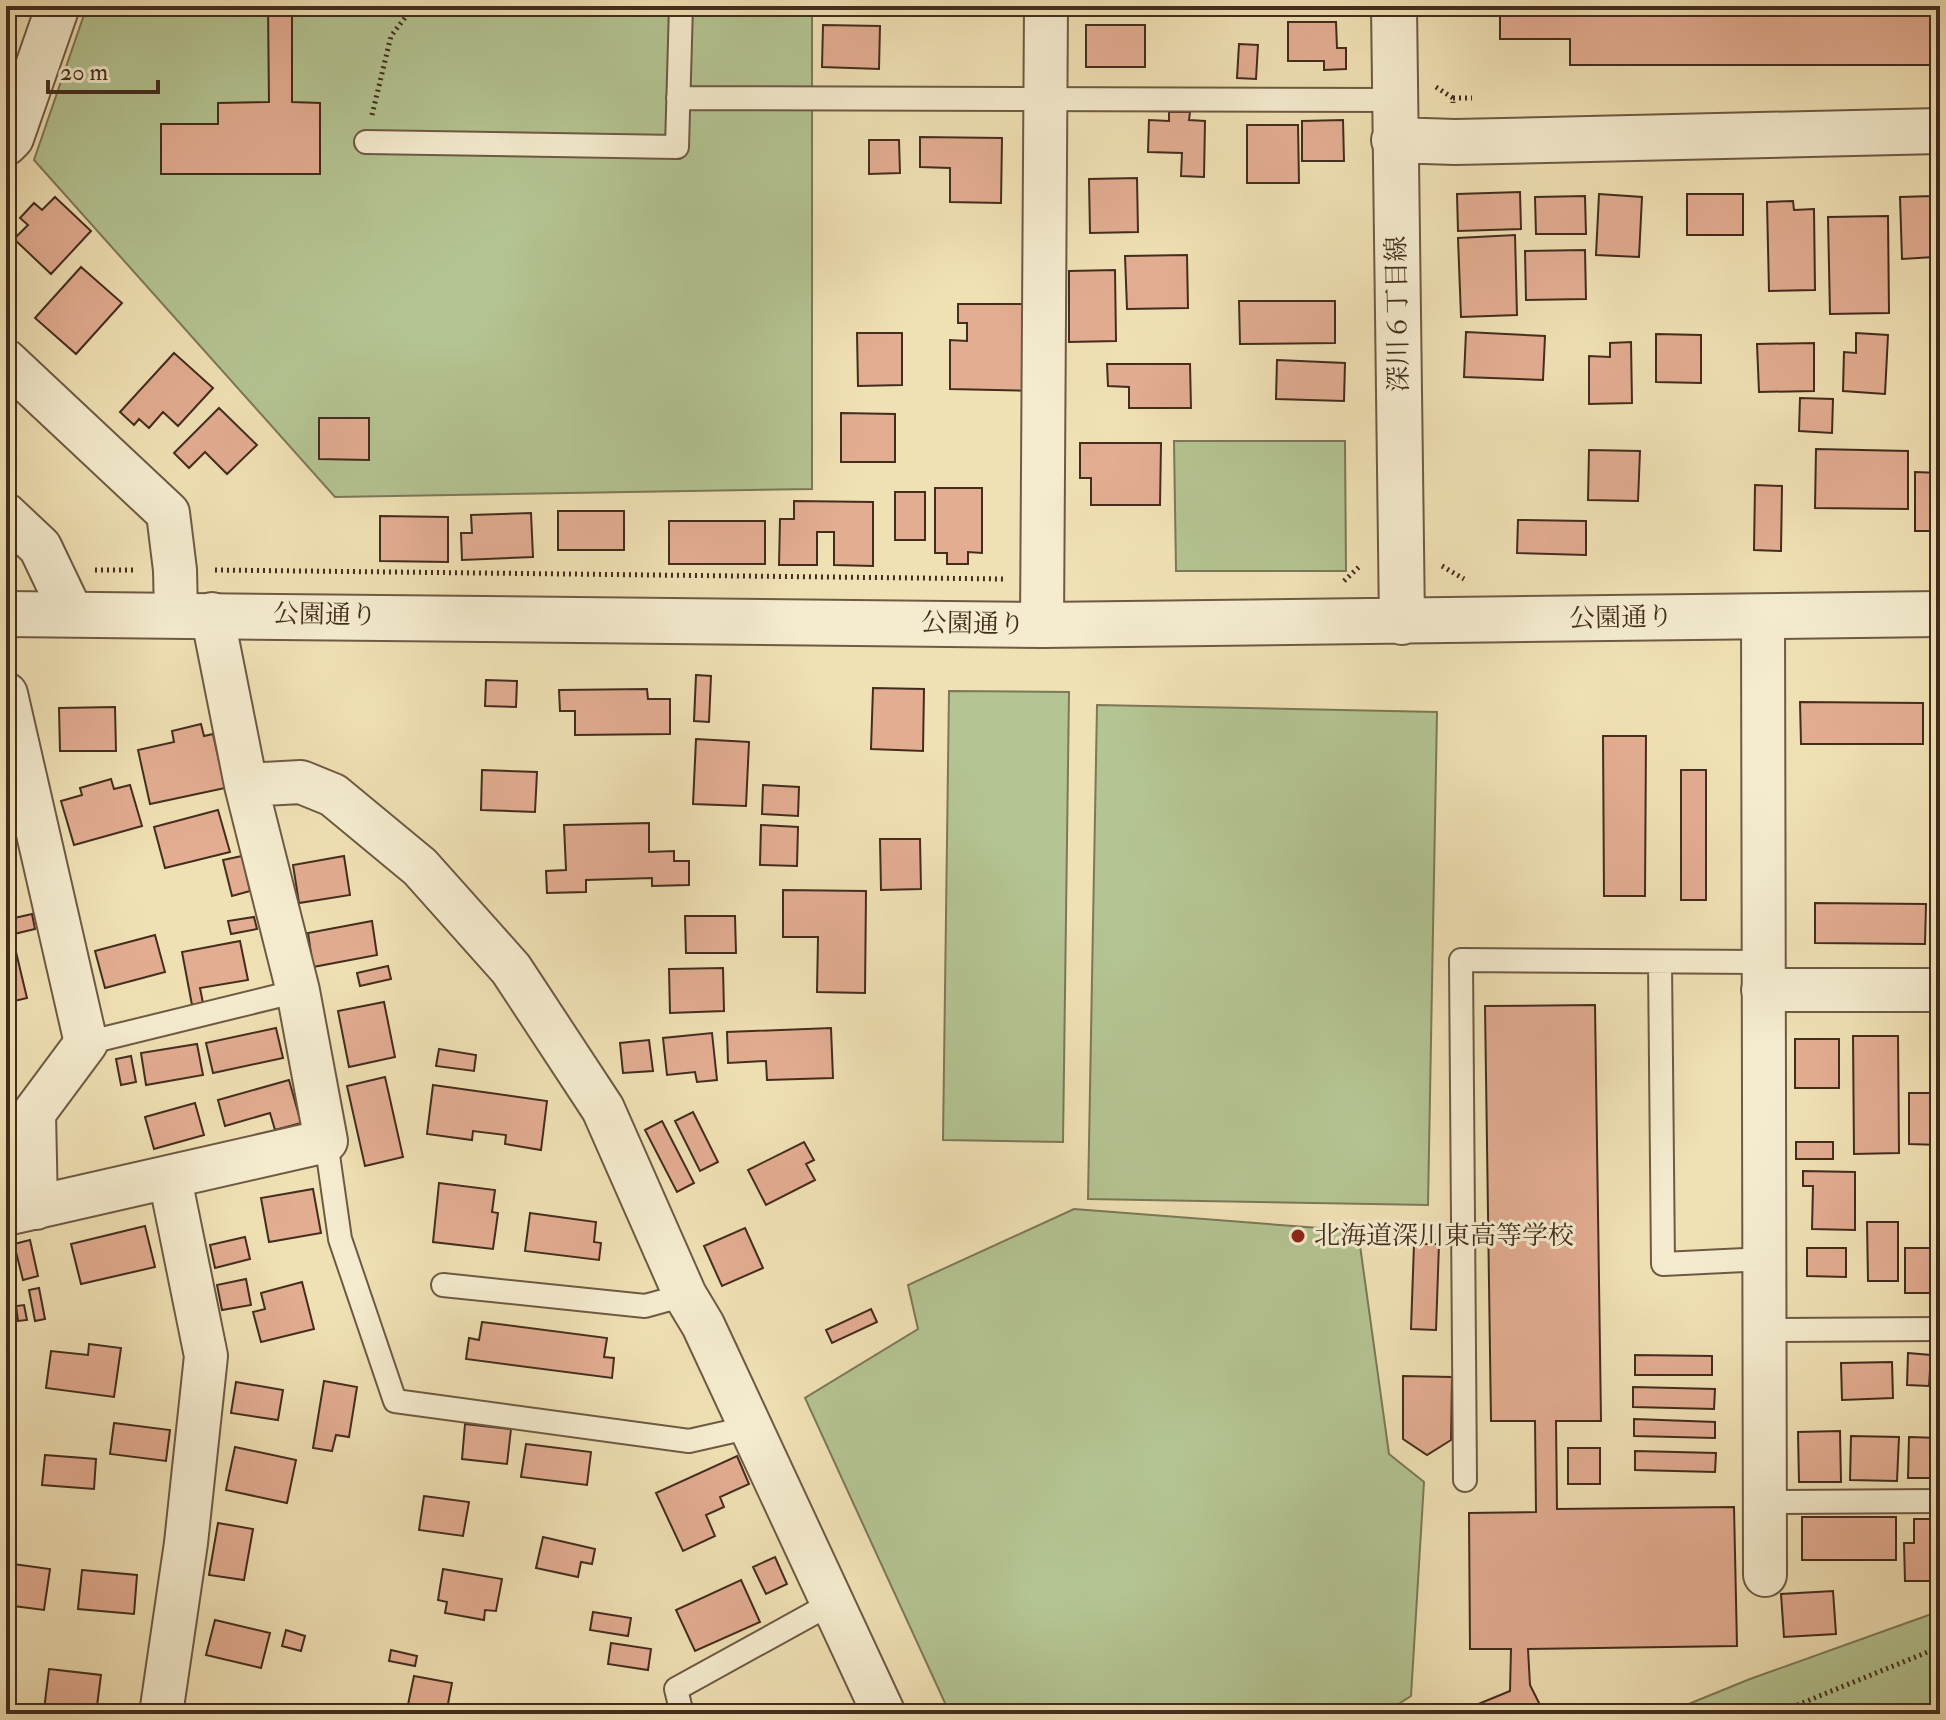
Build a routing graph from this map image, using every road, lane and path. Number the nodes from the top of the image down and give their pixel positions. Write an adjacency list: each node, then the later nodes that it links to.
1 (58, 6): 11 (street)
2 (414, 6): 10 (path)
3 (681, 6): 6 (lane)
4 (1046, 6): 7 (street)
5 (1394, 6): 8 (street, 深川６丁目線)
6 (678, 98): 7 (lane); 10 (lane)
7 (1047, 101): 8 (lane); 16 (street)
8 (1394, 120): 9 (street); 22 (street, 深川６丁目線)
9 (1940, 131)
10 (366, 142)
11 (6, 144)
12 (6, 361): 15 (street)
13 (6, 515): 18 (street)
14 (83, 570): 15 (path)
15 (175, 570): 16 (path); 19 (street)
16 (1042, 580): 23 (street)
17 (6, 614): 18 (street, 公園通り)
18 (72, 614): 19 (street, 公園通り)
19 (194, 614): 23 (street, 公園通り); 25 (street)
20 (1940, 614): 21 (street, 公園通り)
21 (1763, 616): 22 (street, 公園通り); 27 (street)
22 (1402, 622): 23 (street, 公園通り)
23 (1042, 625)
24 (6, 694): 30 (street)
25 (246, 785): 29 (street); 36 (street)
26 (1660, 962): 27 (lane); 34 (lane); 40 (lane)
27 (1763, 976): 28 (street); 34 (street)
28 (1940, 990)
29 (298, 991): 30 (lane); 31 (street)
30 (86, 1043): 33 (street)
31 (326, 1141): 32 (street); 39 (lane)
32 (170, 1179): 33 (street); 46 (street)
33 (21, 1211)
34 (1765, 1259): 38 (street)
35 (443, 1285): 36 (lane)
36 (685, 1295): 39 (street)
37 (1940, 1329): 38 (lane)
38 (1765, 1330): 42 (street)
39 (751, 1427): 44 (street)
40 (1465, 1480)
41 (1940, 1501): 42 (lane)
42 (1765, 1502): 43 (street)
43 (1765, 1575)
44 (832, 1603): 47 (lane); 48 (street)
45 (1940, 1647): 49 (path)
46 (161, 1714)
47 (682, 1714)
48 (884, 1714)
49 (1775, 1714)

